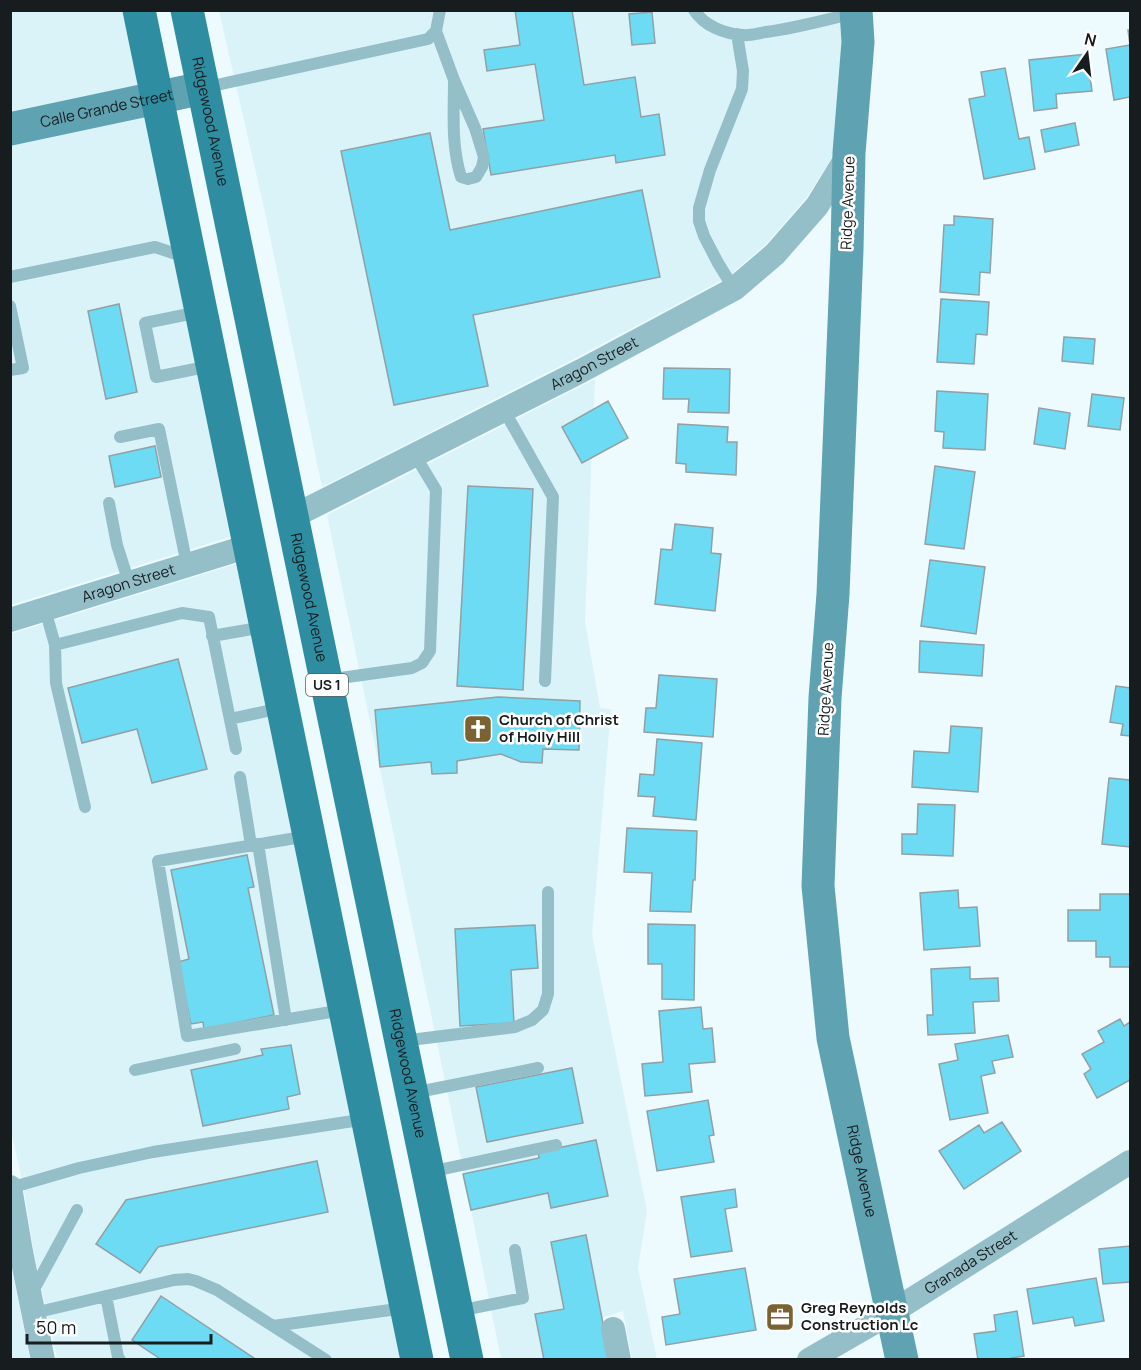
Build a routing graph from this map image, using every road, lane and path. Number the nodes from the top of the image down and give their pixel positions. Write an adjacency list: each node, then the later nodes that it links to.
1 (139, 10): 10 (main road)
2 (187, 10): 9 (main road, Ridgewood Avenue / US 1)
3 (440, 10): 6 (lane)
4 (694, 10): 7 (lane)
5 (860, 11): 7 (lane); 12 (street, Ridge Avenue)
6 (436, 31): 8 (lane); 9 (lane)
7 (737, 34): 15 (lane)
8 (454, 80): 8 (lane)
9 (203, 88): 10 (street, Calle Grande Street); 25 (main road, Ridgewood Avenue / US 1)
10 (156, 98): 11 (street, Calle Grande Street); 13 (main road)
11 (10, 129)
12 (849, 153): 15 (street, Aragon Street); 63 (street, Ridge Avenue)
13 (189, 258): 14 (lane); 17 (main road)
14 (10, 277)
15 (734, 289): 21 (street, Aragon Street)
16 (10, 306): 18 (lane)
17 (200, 311): 19 (main road); 19 (lane)
18 (12, 325): 20 (lane)
19 (212, 366): 26 (main road)
20 (17, 369)
21 (504, 410): 23 (street, Aragon Street); 35 (lane)
22 (120, 437): 27 (lane)
23 (415, 455): 25 (street, Aragon Street); 34 (lane)
24 (109, 502): 28 (lane)
25 (292, 517): 34 (main road, Ridgewood Avenue / US 1)
26 (249, 546): 27 (street, Aragon Street); 31 (main road)
27 (187, 565): 28 (street, Aragon Street)
28 (129, 583): 29 (street, Aragon Street)
29 (45, 609): 30 (street, Aragon Street); 33 (lane)
30 (10, 620)
31 (265, 627): 32 (lane); 36 (main road)
32 (212, 636): 33 (lane); 37 (lane)
33 (55, 645): 40 (lane)
34 (326, 680): 46 (main road, Ridgewood Avenue / US 1)
35 (545, 681)
36 (282, 708): 37 (lane); 41 (main road)
37 (230, 719): 38 (lane)
38 (236, 749)
39 (240, 777): 42 (lane)
40 (86, 807)
41 (308, 836): 42 (lane); 44 (main road)
42 (255, 845): 45 (lane); 45 (lane)
43 (548, 892): 46 (lane)
44 (344, 1010): 45 (lane); 51 (main road)
45 (286, 1020)
46 (401, 1042): 50 (main road, Ridgewood Avenue / US 1)
47 (235, 1049): 49 (lane)
48 (538, 1068): 50 (lane)
49 (135, 1070)
50 (412, 1094): 54 (main road, Ridgewood Avenue / US 1)
51 (367, 1119): 55 (lane); 61 (main road)
52 (556, 1145): 54 (lane)
53 (1131, 1162): 63 (street, Granada Street)
54 (428, 1172): 62 (main road, Ridgewood Avenue / US 1)
55 (11, 1188): 58 (street)
56 (77, 1210): 60 (lane)
57 (515, 1250): 62 (lane)
58 (16, 1259): 60 (street)
59 (106, 1296): 60 (lane); 64 (lane); 67 (lane)
60 (32, 1305): 66 (street)
61 (406, 1308): 64 (lane); 69 (main road)
62 (457, 1311): 70 (main road, Ridgewood Avenue / US 1)
63 (892, 1312): 72 (street, Granada Street); 73 (street, Ridge Avenue)
64 (273, 1326): 68 (lane)
65 (613, 1329): 71 (street)
66 (43, 1359)
67 (120, 1359)
68 (326, 1359)
69 (417, 1359)
70 (467, 1359)
71 (619, 1359)
72 (808, 1359)
73 (902, 1359)

